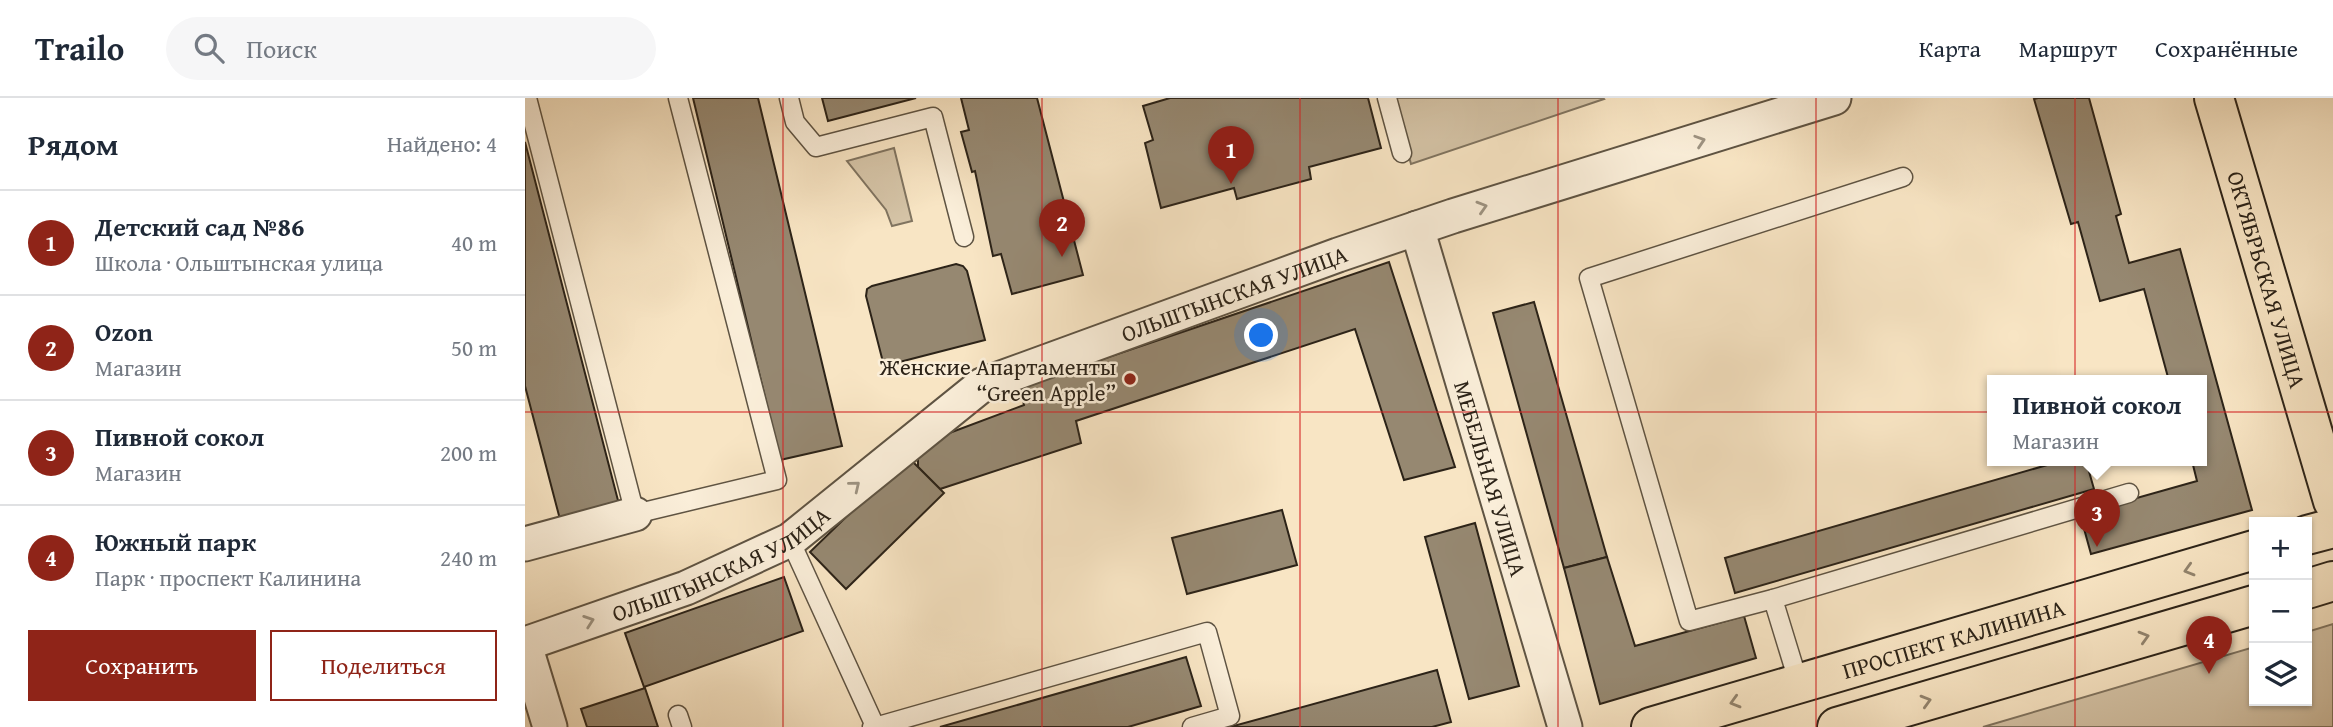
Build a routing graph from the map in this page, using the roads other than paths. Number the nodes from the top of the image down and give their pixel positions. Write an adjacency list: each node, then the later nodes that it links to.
1 (527, 98): 13 (lane)
2 (678, 98): 13 (lane)
3 (789, 98): 10 (lane)
4 (1387, 98): 7 (lane)
5 (1834, 98): 9 (street, ОЛЬШТЫНСКАЯ УЛИЦА, one-way to 5)
6 (2214, 98): 12 (main road, ОКТЯБРЬСКАЯ УЛИЦА)
7 (1402, 153)
8 (1903, 177): 21 (lane)
9 (1417, 228): 16 (street, ОЛЬШТЫНСКАЯ УЛИЦА, one-way to 9); 28 (street, МЕБЕЛЬНАЯ УЛИЦА)
10 (964, 237)
11 (2129, 493): 21 (lane)
12 (2333, 501)
13 (635, 514): 17 (street)
14 (2333, 528): 15 (main road)
15 (2312, 534)
16 (790, 540): 23 (street, ОЛЬШТЫНСКАЯ УЛИЦА, one-way to 16); 26 (lane)
17 (525, 544)
18 (2249, 551): 24 (main road, ПРОСПЕКТ КАЛИНИНА, one-way to 24)
19 (2333, 581): 20 (main road)
20 (2312, 587)
21 (1773, 599): 24 (lane)
22 (2249, 606): 30 (main road, one-way to 22)
23 (525, 644): 25 (street)
24 (1799, 684): 29 (main road, ПРОСПЕКТ КАЛИНИНА, one-way to 29)
25 (550, 727)
26 (874, 727): 27 (lane)
27 (1192, 727)
28 (1565, 727)
29 (1651, 727)
30 (1837, 727)

